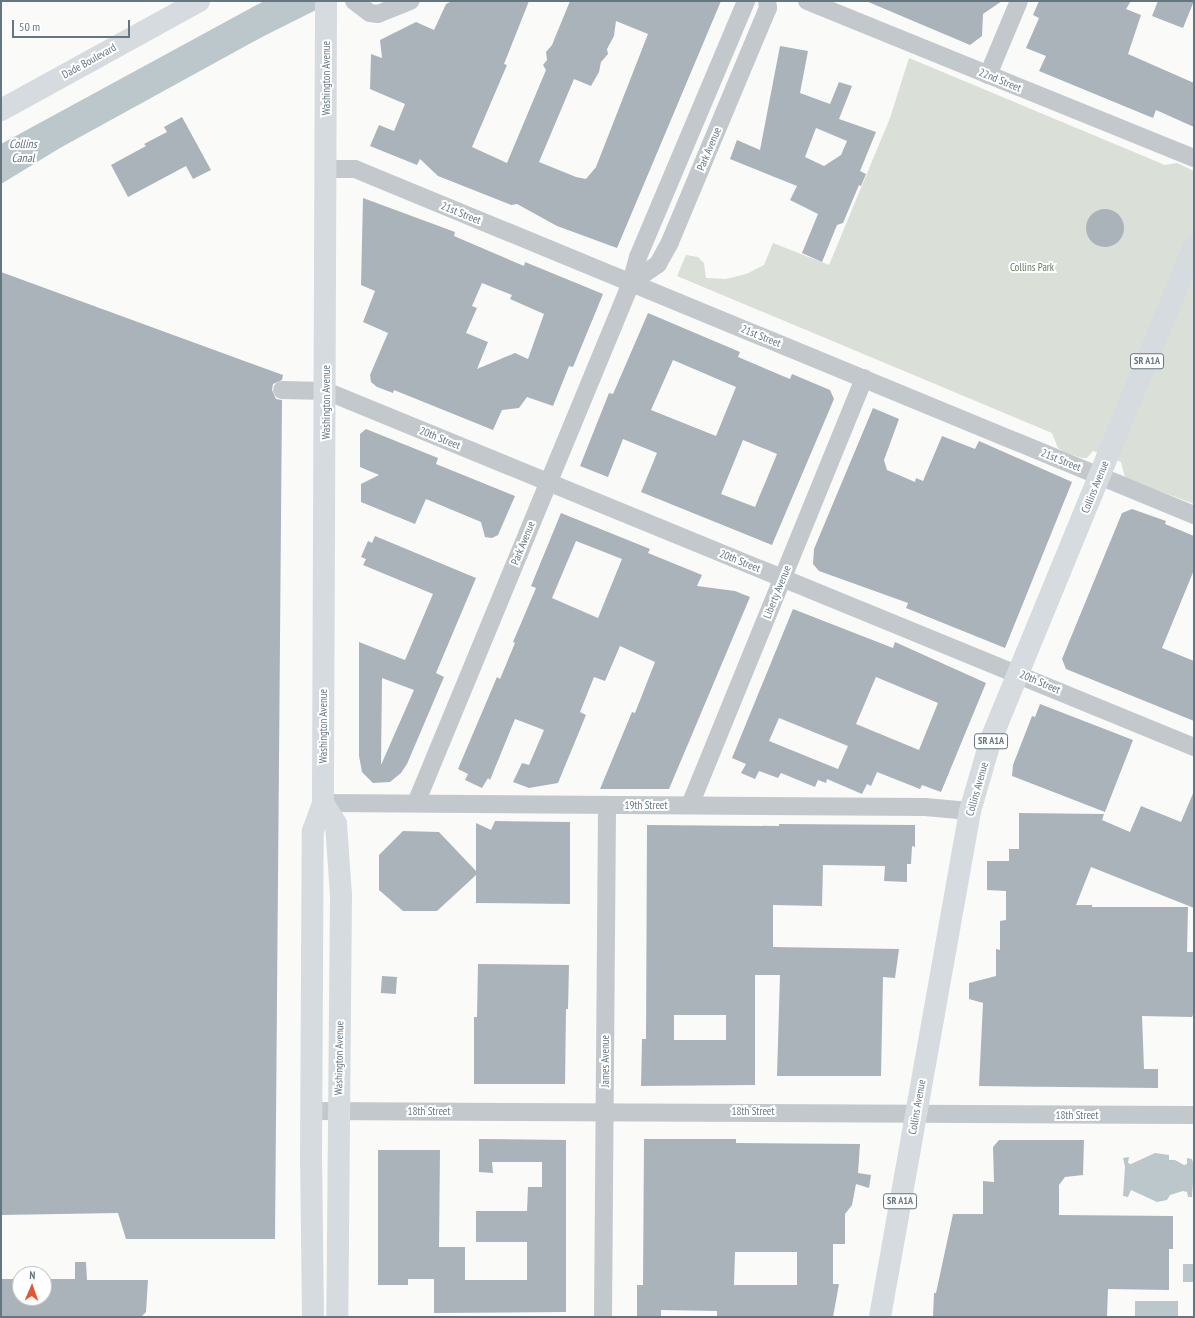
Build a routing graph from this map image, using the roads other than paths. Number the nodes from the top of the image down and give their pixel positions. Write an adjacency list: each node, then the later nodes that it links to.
1 (199, 1): 10 (main road, Dade Boulevard)
2 (354, 1): 3 (street)
3 (410, 1)
4 (746, 1): 14 (street, Park Avenue)
5 (767, 1): 14 (street, Park Avenue)
6 (807, 1): 9 (street, 22nd Street)
7 (1019, 1): 9 (street)
8 (326, 6): 12 (main road, Washington Avenue)
9 (988, 75): 11 (street, 22nd Street)
10 (1, 110)
11 (1194, 158)
12 (326, 169): 14 (street, 21st Street); 17 (main road, Washington Avenue)
13 (1194, 246): 18 (main road, Collins Avenue / SR A1A)
14 (631, 283): 15 (street, 21st Street); 19 (street, Park Avenue)
15 (864, 378): 18 (street, 21st Street); 21 (street, Liberty Avenue)
16 (282, 390): 17 (street, 20th Street)
17 (326, 391): 19 (street, 20th Street); 24 (main road, Washington Avenue)
18 (1100, 476): 20 (street, 21st Street); 22 (main road, Collins Avenue / SR A1A)
19 (548, 483): 21 (street, 20th Street); 25 (street, Park Avenue)
20 (1194, 515)
21 (783, 578): 22 (street, 20th Street); 27 (street, Liberty Avenue)
22 (1018, 673): 23 (street, 20th Street); 28 (main road, Collins Avenue / SR A1A)
23 (1194, 747)
24 (323, 803): 25 (street, 19th Street); 29 (main road, Washington Avenue); 31 (main road, Washington Avenue)
25 (416, 803): 26 (street, 19th Street)
26 (607, 805): 27 (street, 19th Street); 30 (street, James Avenue)
27 (690, 805): 28 (street, 19th Street)
28 (970, 811): 32 (main road, Collins Avenue / SR A1A)
29 (338, 1110): 30 (street, 18th Street); 31 (street, 18th Street); 35 (main road, Washington Avenue)
30 (605, 1110): 32 (street, 18th Street); 36 (street, James Avenue)
31 (311, 1111): 34 (main road, Washington Avenue)
32 (916, 1114): 33 (street, 18th Street); 37 (main road, Collins Avenue / SR A1A)
33 (1194, 1115)
34 (313, 1317)
35 (337, 1317)
36 (603, 1317)
37 (880, 1317)

